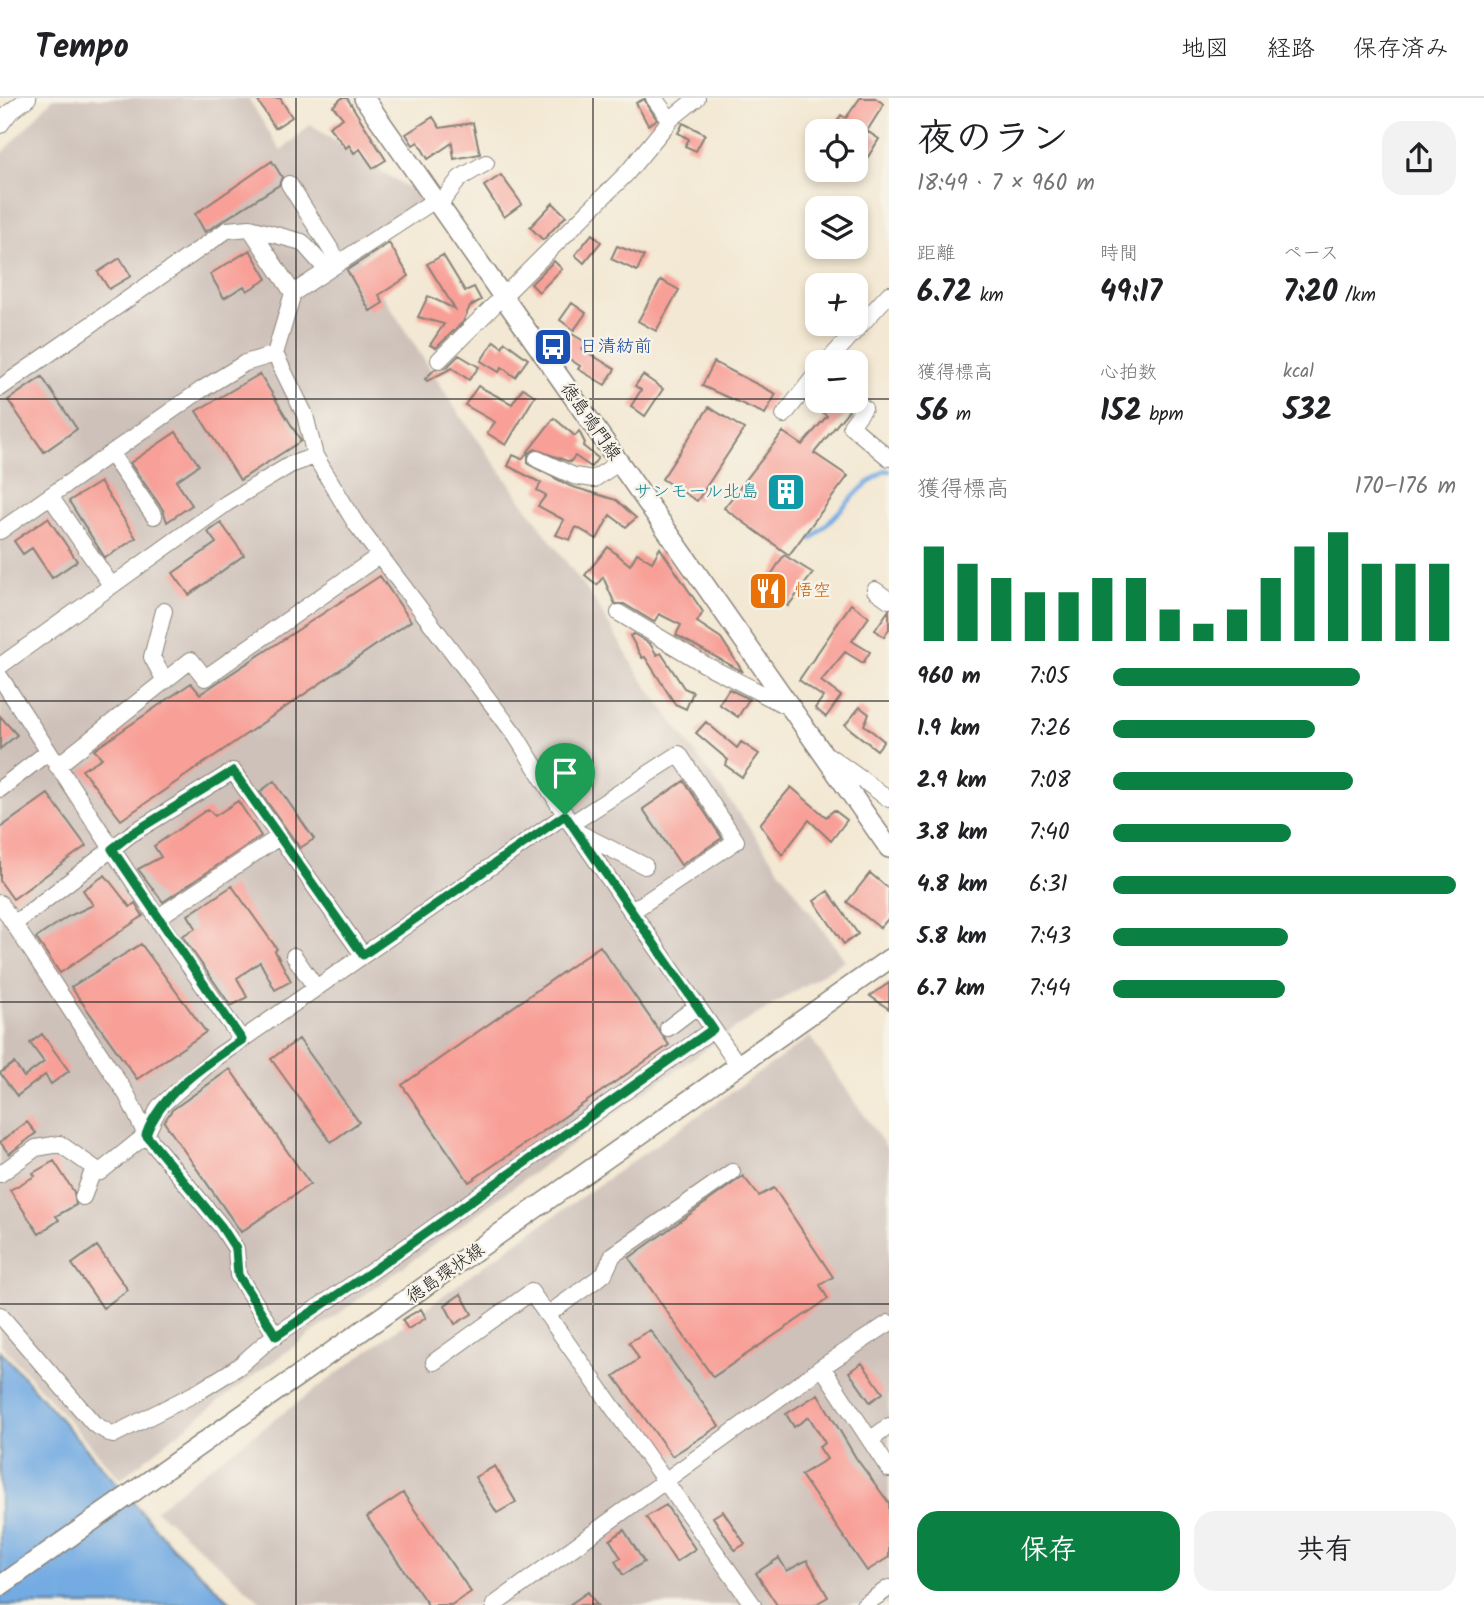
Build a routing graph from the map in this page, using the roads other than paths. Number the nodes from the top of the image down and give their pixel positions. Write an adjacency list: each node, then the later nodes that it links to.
1 (28, 98): 6 (street)
2 (364, 98): 9 (main road, 徳島鳴門線)
3 (654, 98): 5 (street)
4 (696, 98): 5 (street)
5 (670, 120): 14 (street)
6 (0, 125)
7 (486, 163): 9 (street)
8 (289, 184): 11 (street)
9 (437, 203): 11 (street); 14 (main road, 徳島鳴門線)
10 (250, 228): 11 (street); 12 (street); 18 (street)
11 (332, 265): 12 (street)
12 (293, 293): 16 (street)
13 (889, 294): 15 (street)
14 (501, 295): 17 (street); 26 (main road, 徳島鳴門線)
15 (838, 350)
16 (275, 354): 22 (street); 23 (street)
17 (439, 360)
18 (0, 387)
19 (805, 388): 21 (street)
20 (860, 413): 24 (street)
21 (784, 415)
22 (111, 454): 27 (street); 28 (street)
23 (315, 456): 30 (street); 31 (street)
24 (889, 458)
25 (537, 459): 26 (street)
26 (618, 463): 39 (main road, 徳島鳴門線)
27 (50, 496): 29 (street); 31 (street)
28 (154, 516)
29 (0, 531)
30 (380, 555): 38 (street); 45 (street)
31 (111, 585): 36 (street)
32 (875, 590): 33 (street)
33 (889, 600)
34 (164, 611): 38 (street)
35 (619, 613): 39 (street)
36 (0, 666)
37 (0, 677): 41 (street)
38 (165, 681): 42 (street)
39 (790, 708): 40 (main road, 徳島鳴門線)
40 (820, 749): 44 (street); 47 (main road, 徳島鳴門線)
41 (48, 752): 42 (street); 43 (street)
42 (57, 766): 48 (street)
43 (0, 789)
44 (889, 799)
45 (571, 824): 49 (street); 51 (street); 51 (street); 54 (street)
46 (279, 837): 48 (street); 52 (street); 54 (street)
47 (889, 848)
48 (112, 849): 52 (street); 53 (street)
49 (645, 866)
50 (0, 903): 53 (street)
51 (631, 912): 58 (street)
52 (157, 918): 61 (street)
53 (14, 924): 63 (street)
54 (363, 955): 57 (street)
55 (294, 956): 57 (street)
56 (889, 960): 78 (main road, 徳島環状線)
57 (316, 988): 61 (street)
58 (697, 1006): 59 (street); 60 (street)
59 (668, 1028)
60 (713, 1029): 62 (street); 71 (street)
61 (242, 1040): 63 (street)
62 (736, 1062)
63 (146, 1135): 64 (street); 71 (street)
64 (94, 1168): 66 (street); 67 (street)
65 (732, 1172): 69 (street)
66 (0, 1174)
67 (83, 1197)
68 (0, 1315): 71 (street)
69 (547, 1315): 72 (street); 77 (street)
70 (889, 1323): 73 (street)
71 (276, 1336)
72 (434, 1363)
73 (822, 1367): 75 (street); 77 (street)
74 (889, 1426): 75 (street)
75 (870, 1440): 76 (street)
76 (889, 1469)
77 (666, 1480): 80 (street); 81 (street)
78 (0, 1586)
79 (889, 1588): 82 (street)
80 (494, 1605)
81 (753, 1605)
82 (864, 1605)

